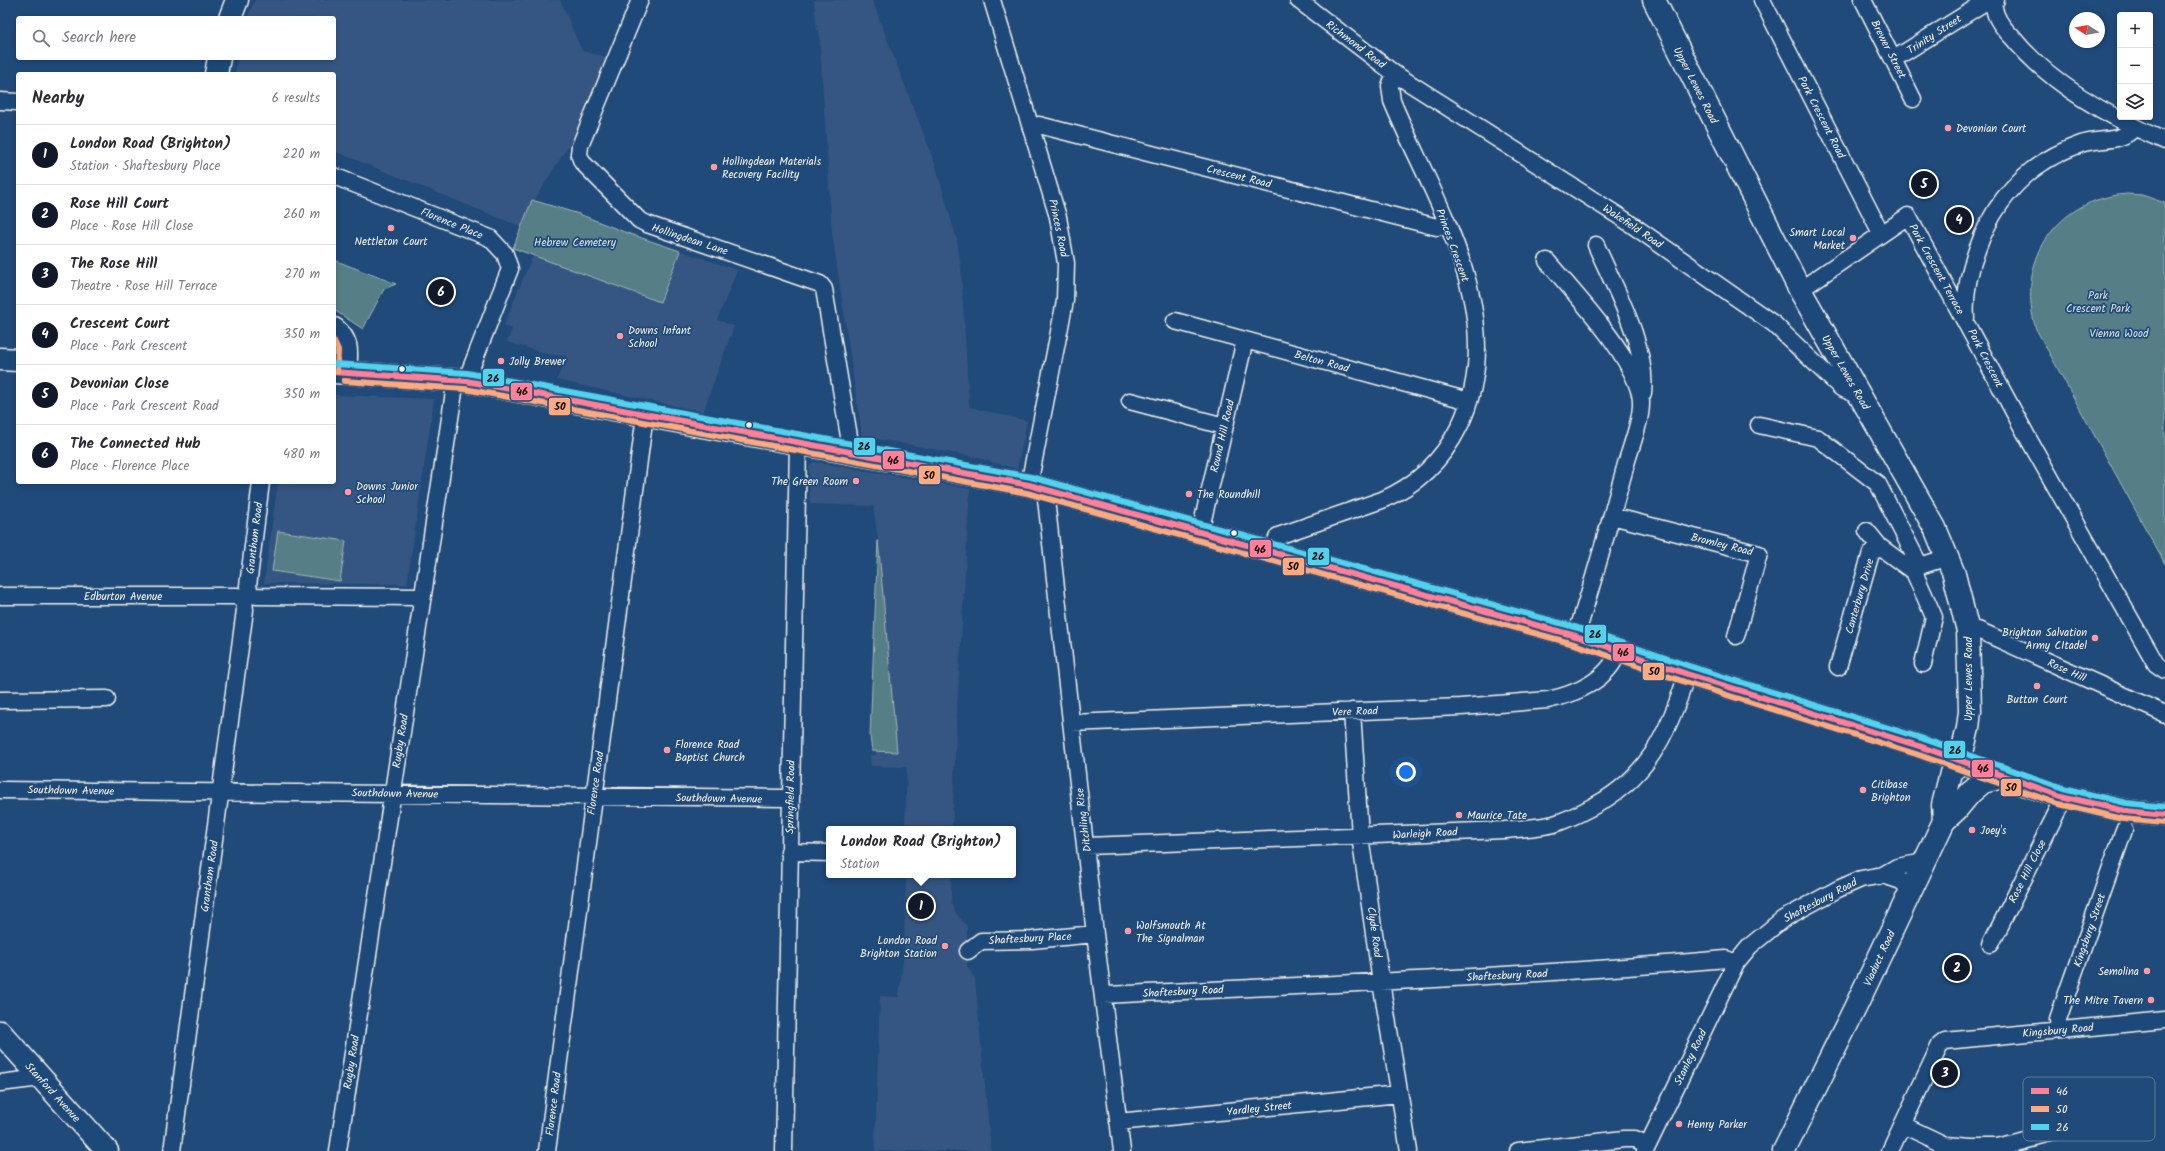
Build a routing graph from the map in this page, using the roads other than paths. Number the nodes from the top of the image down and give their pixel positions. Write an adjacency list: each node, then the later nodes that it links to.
1 (237, 0): 9 (main road)
2 (640, 0): 42 (street, Hollingdean Lane)
3 (992, 0): 17 (street, Princes Road)
4 (1298, 0): 13 (street, Richmond Road)
5 (1654, 0): 25 (main road, Upper Lewes Road)
6 (1762, 0): 22 (street, Park Crescent Road)
7 (1864, 0): 10 (street, Brewer Street)
8 (1994, 0): 10 (street, Trinity Street); 18 (street)
9 (231, 16)
10 (1894, 59): 14 (street, Brewer Street)
11 (219, 60): 12 (main road)
12 (216, 72)
13 (1395, 74): 21 (street, Princes Crescent); 34 (street, Wakefield Road)
14 (1913, 99)
15 (0, 101): 16 (street)
16 (16, 102)
17 (1032, 127): 21 (street, Crescent Road); 44 (street, Princes Road)
18 (2134, 128): 19 (street); 27 (street, Park Crescent)
19 (2165, 141)
20 (336, 177): 33 (street, Florence Place)
21 (1446, 223): 35 (street, Princes Crescent)
22 (1881, 233): 25 (street); 27 (street, Park Crescent Terrace)
23 (1596, 246): 36 (street)
24 (1547, 260): 36 (street)
25 (1800, 290): 34 (main road, Upper Lewes Road)
26 (1175, 321): 29 (street, Belton Road)
27 (1966, 321): 61 (street, Park Crescent)
28 (336, 331): 32 (main road)
29 (1245, 340): 35 (street, Belton Road); 40 (street, Round Hill Road)
30 (0, 359): 31 (main road)
31 (16, 360)
32 (339, 372): 33 (main road)
33 (461, 380): 38 (main road); 54 (street, Rugby Road)
34 (1858, 395): 50 (main road, Upper Lewes Road)
35 (1469, 401): 49 (street, Princes Crescent)
36 (1641, 401): 45 (street)
37 (1130, 402): 40 (street)
38 (645, 415): 41 (main road); 73 (street, Florence Road)
39 (1759, 425): 51 (street, Canterbury Drive)
40 (1224, 426): 47 (street, Round Hill Road)
41 (798, 444): 42 (main road); 75 (street, Springfield Road)
42 (852, 454): 44 (main road)
43 (261, 484): 53 (street, Grantham Road)
44 (1037, 487): 47 (main road); 67 (street, Ditchling Rise)
45 (1612, 516): 55 (street, Bromley Road); 57 (street)
46 (1867, 531): 48 (street)
47 (1200, 532): 49 (main road)
48 (1880, 547): 51 (street, Canterbury Drive); 60 (street, Canterbury Drive)
49 (1271, 552): 57 (main road)
50 (1948, 557): 51 (street); 56 (main road, Upper Lewes Road)
51 (1917, 569): 59 (street, Canterbury Drive)
52 (0, 596): 53 (street, Edburton Avenue)
53 (247, 597): 54 (street, Edburton Avenue); 71 (street, Grantham Road)
54 (422, 597): 72 (street, Rugby Road)
55 (1734, 628)
56 (1968, 631): 66 (street, Rose Hill); 68 (main road, Upper Lewes Road)
57 (1576, 636): 58 (main road)
58 (1619, 650): 62 (main road); 65 (street, Vere Road)
59 (1922, 664)
60 (1838, 667)
61 (2165, 670)
62 (1687, 674): 68 (main road); 79 (street, Warleigh Road)
63 (107, 699): 64 (street)
64 (0, 700)
65 (1352, 711): 67 (street, Vere Road); 79 (street, Clyde Road)
66 (2165, 714)
67 (1071, 723): 80 (street, Ditchling Rise)
68 (1960, 761): 69 (main road); 77 (main road, Viaduct Road)
69 (2002, 777): 74 (main road); 77 (main road)
70 (0, 790): 71 (street, Southdown Avenue)
71 (220, 792): 72 (street, Southdown Avenue); 103 (street, Grantham Road)
72 (392, 793): 73 (street, Southdown Avenue); 104 (street, Rugby Road)
73 (594, 796): 75 (street, Southdown Avenue); 105 (street, Florence Road)
74 (2062, 796): 76 (main road); 87 (street, Rose Hill Close)
75 (790, 798): 81 (street, Springfield Road)
76 (2165, 815)
77 (1944, 821): 83 (main road, Viaduct Road)
78 (2124, 830): 93 (street, Kingsbury Street)
79 (1360, 836): 80 (street, Warleigh Road); 90 (street, Clyde Road)
80 (1086, 846): 86 (street, Ditchling Rise)
81 (789, 852): 82 (street); 106 (street, Springfield Road)
82 (826, 853)
83 (1925, 862): 84 (street, Shaftesbury Road); 85 (main road, Viaduct Road)
84 (1883, 875): 85 (street, Shaftesbury Road); 89 (street, Shaftesbury Road)
85 (1911, 890): 110 (main road, Viaduct Road)
86 (1095, 934): 88 (street, Shaftesbury Place); 91 (street, Ditchling Rise)
87 (1991, 944)
88 (968, 951)
89 (1736, 962): 90 (street, Shaftesbury Road); 101 (street, Stanley Road)
90 (1381, 982): 91 (street, Shaftesbury Road); 97 (street, Clyde Road)
91 (1103, 995): 98 (street, Ditchling Rise)
92 (2165, 1020): 93 (street, Kingsbury Road)
93 (2059, 1030): 99 (street, Kingsbury Road)
94 (0, 1032): 95 (main road, Stanford Avenue)
95 (41, 1078): 96 (street); 102 (main road, Stanford Avenue)
96 (0, 1083)
97 (1399, 1094): 98 (street, Yardley Street); 108 (street, Clyde Road)
98 (1118, 1122): 107 (street, Ditchling Rise)
99 (1903, 1125): 100 (street); 111 (street)
100 (2023, 1140)
101 (1646, 1148): 109 (street)
102 (108, 1151)
103 (172, 1151)
104 (338, 1151)
105 (547, 1151)
106 (784, 1151)
107 (1122, 1151)
108 (1409, 1151)
109 (1518, 1151)
110 (1784, 1151)
111 (1890, 1151)

